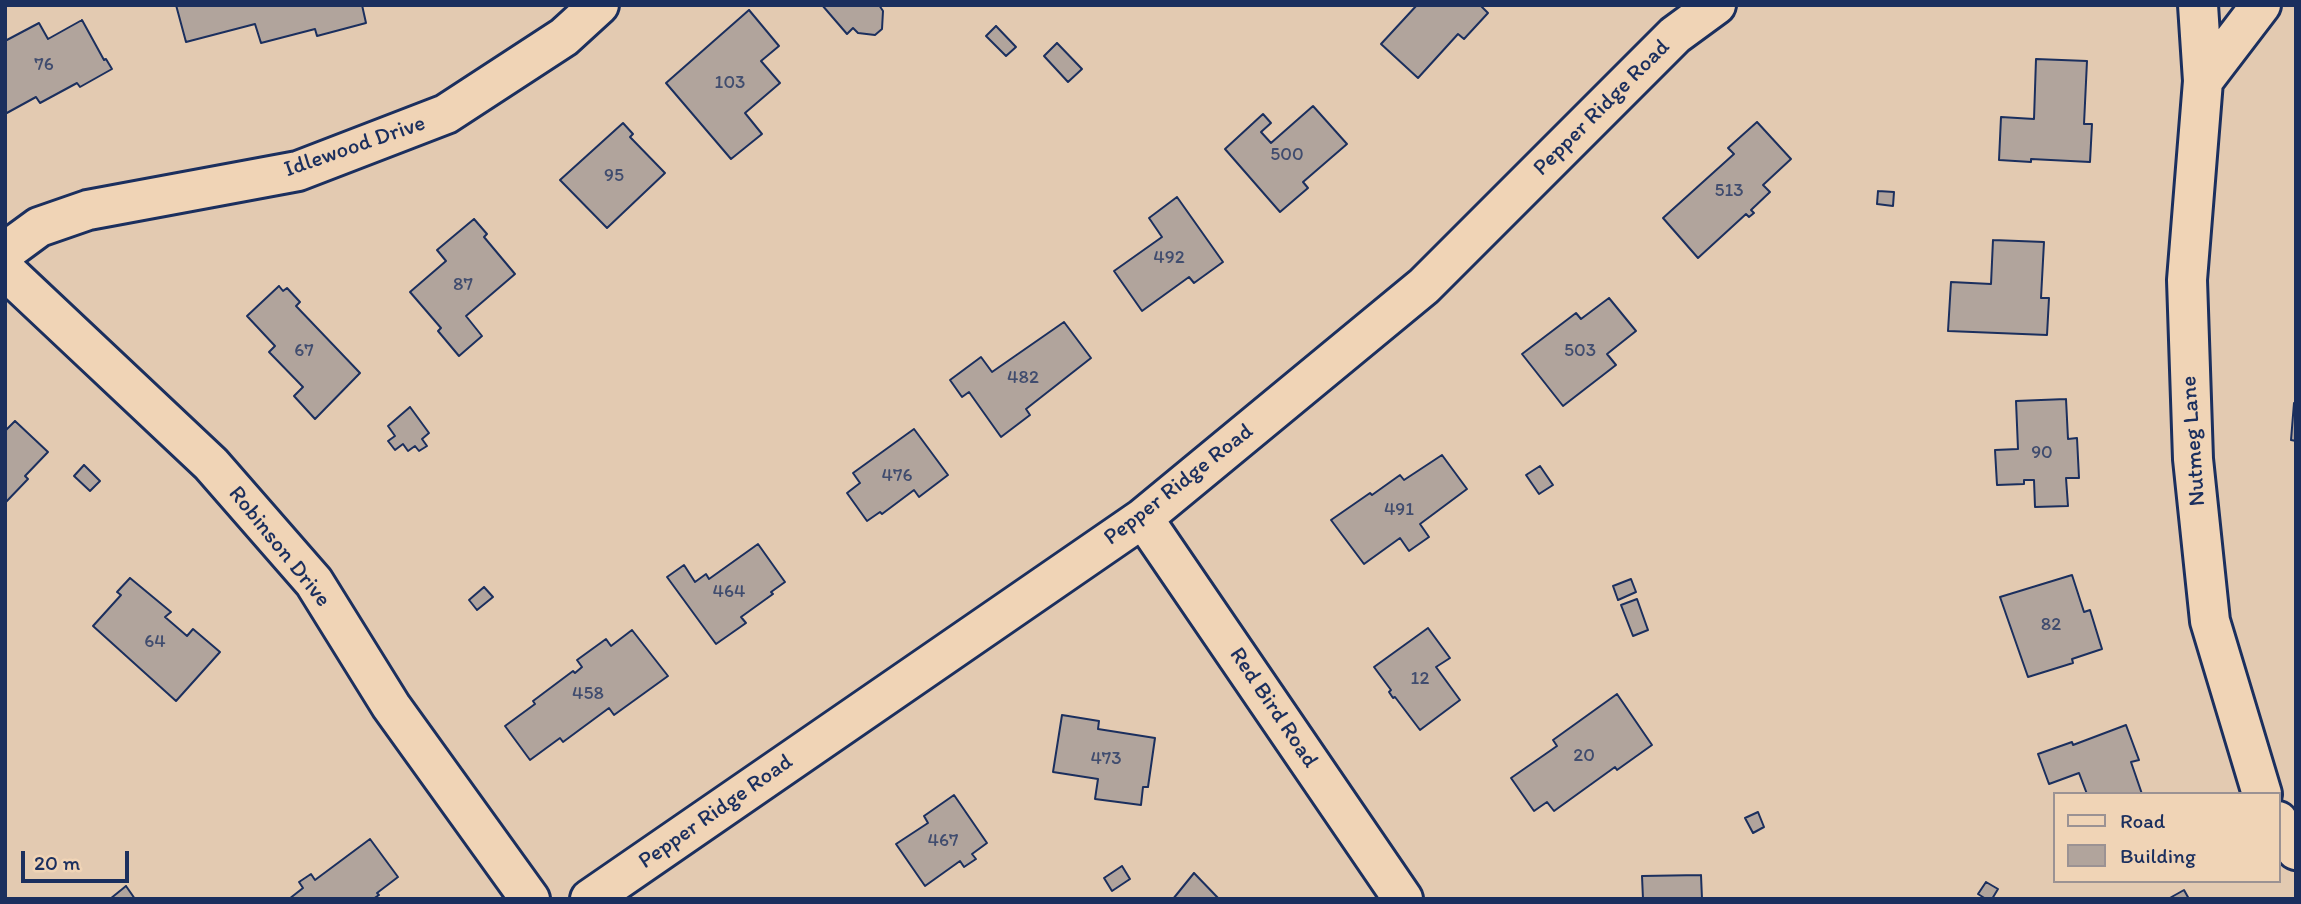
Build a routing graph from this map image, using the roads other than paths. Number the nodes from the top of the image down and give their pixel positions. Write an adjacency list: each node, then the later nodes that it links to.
1 (599, 5): 6 (street, Idlewood Drive)
2 (1716, 5): 8 (street, Pepper Ridge Road)
3 (2198, 5): 5 (street, Nutmeg Lane)
4 (2261, 5): 5 (street)
5 (2203, 80): 9 (street, Nutmeg Lane)
6 (5, 252)
7 (5, 270): 12 (street, Robinson Drive)
8 (1143, 517): 13 (street, Pepper Ridge Road); 14 (street, Red Bird Road)
9 (2261, 792)
10 (2280, 824): 11 (street)
11 (2296, 850)
12 (530, 899)
13 (590, 899)
14 (1403, 899)

